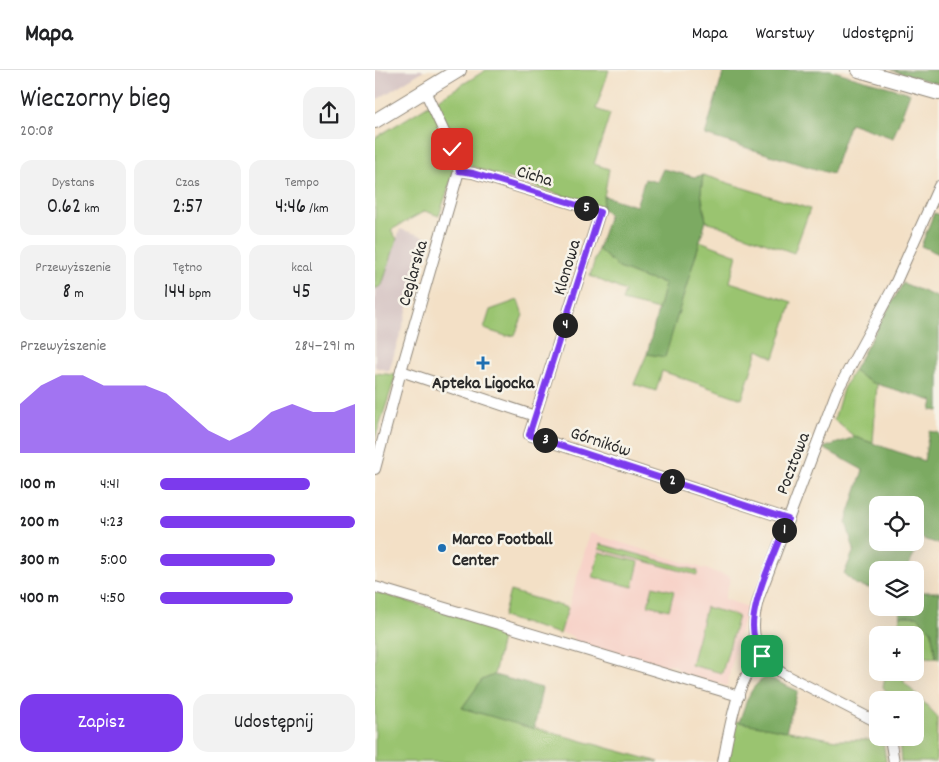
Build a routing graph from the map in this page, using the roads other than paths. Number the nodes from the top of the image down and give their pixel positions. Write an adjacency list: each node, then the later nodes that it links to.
1 (459, 70): 3 (street)
2 (859, 70): 4 (street)
3 (425, 91): 5 (street); 6 (street)
4 (939, 93)
5 (375, 122)
6 (459, 171): 8 (street, Cicha); 9 (street, Ceglarska)
7 (939, 186): 12 (street, Pocztowa)
8 (600, 212): 10 (street, Klonowa)
9 (401, 371): 10 (street); 11 (street, Ceglarska)
10 (535, 416): 12 (street, Górników)
11 (375, 469)
12 (788, 519): 14 (street, Pocztowa)
13 (375, 588): 15 (street)
14 (762, 656): 15 (street); 16 (street)
15 (739, 696): 18 (street)
16 (869, 718)
17 (891, 746): 19 (street)
18 (723, 762)
19 (894, 762)

